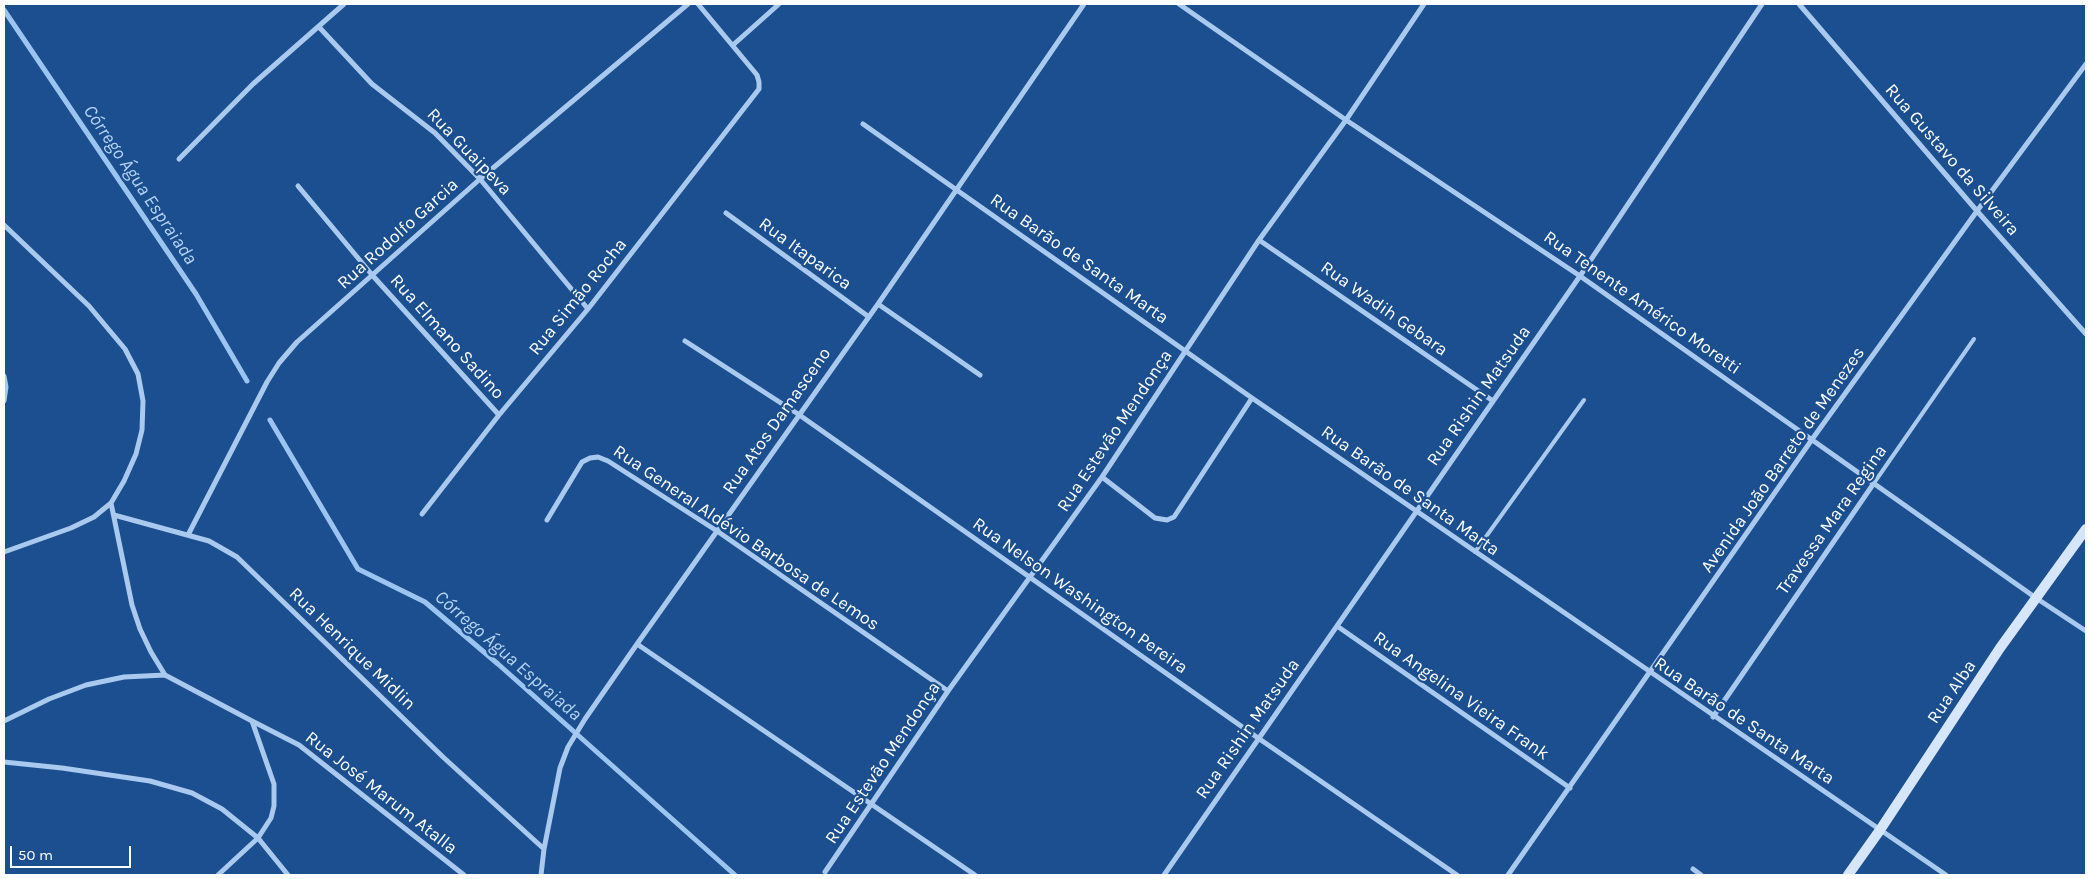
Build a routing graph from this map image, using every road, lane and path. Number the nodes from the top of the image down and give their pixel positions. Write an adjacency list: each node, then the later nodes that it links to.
1 (344, 4): 10 (street)
2 (688, 4): 16 (street, Rua Rodolfo Garcia)
3 (698, 4): 11 (street)
4 (779, 4): 11 (street)
5 (1084, 4): 18 (street, Rua Atos Damasceno)
6 (1179, 4): 13 (street, Rua Tenente Américo Moretti)
7 (1424, 4): 13 (street, Rua Estevão Mendonça)
8 (1762, 4): 24 (street, Rua Rishin Matsuda)
9 (1799, 4): 19 (street, Rua Gustavo da Silveira)
10 (319, 27): 15 (street); 16 (street, Rua Guaipeva)
11 (733, 45): 26 (street, Rua Simão Rocha)
12 (2086, 64): 19 (street, Avenida João Barreto de Menezes)
13 (1346, 120): 22 (street, Rua Estevão Mendonça); 24 (street, Rua Tenente Américo Moretti)
14 (863, 124): 18 (street, Rua Barão de Santa Marta)
15 (179, 159)
16 (480, 179): 23 (street, Rua Rodolfo Garcia); 26 (street, Rua Guaipeva)
17 (298, 186): 23 (street, Rua Elmano Sadino)
18 (955, 190): 25 (street, Rua Atos Damasceno); 31 (street, Rua Barão de Santa Marta)
19 (1977, 211): 28 (street, Rua Gustavo da Silveira); 40 (street, Avenida João Barreto de Menezes)
20 (726, 213): 27 (street, Rua Itaparica)
21 (4, 226): 43 (street)
22 (1259, 240): 31 (street, Rua Estevão Mendonça); 36 (street, Rua Wadih Gebara)
23 (373, 276): 38 (street, Rua Elmano Sadino); 50 (street, Rua Rodolfo Garcia)
24 (1580, 276): 36 (street, Rua Rishin Matsuda); 40 (street, Rua Tenente Américo Moretti)
25 (878, 304): 27 (street, Rua Atos Damasceno); 32 (street)
26 (588, 309): 38 (street, Rua Simão Rocha)
27 (868, 317): 39 (street, Rua Atos Damasceno)
28 (2086, 334)
29 (1974, 339): 42 (lane, Travessa Mara Regina)
30 (685, 342): 39 (street, Rua Nelson Washington Pereira)
31 (1186, 351): 34 (street, Rua Barão de Santa Marta); 41 (street, Rua Estevão Mendonça)
32 (980, 375)
33 (4, 376): 37 (street)
34 (1252, 398): 41 (street); 44 (street, Rua Barão de Santa Marta)
35 (1584, 400): 52 (lane)
36 (1493, 401): 44 (street, Rua Rishin Matsuda)
37 (4, 402)
38 (499, 414): 45 (street, Rua Simão Rocha)
39 (798, 414): 49 (street, Rua Atos Damasceno); 53 (street, Rua Nelson Washington Pereira)
40 (1813, 438): 42 (street, Rua Tenente Américo Moretti); 58 (street, Avenida João Barreto de Menezes)
41 (1102, 477): 53 (street, Rua Estevão Mendonça)
42 (1874, 482): 54 (street, Rua Tenente Américo Moretti); 61 (street, Travessa Mara Regina)
43 (112, 503): 46 (street); 51 (street)
44 (1416, 512): 52 (street, Rua Barão de Santa Marta); 55 (street, Rua Rishin Matsuda)
45 (422, 514)
46 (114, 515): 50 (street, Rua Henrique Midlin); 59 (street)
47 (548, 520): 49 (street, Rua General Aldévio Barbosa de Lemos)
48 (2086, 529): 54 (street, Rua Alba)
49 (717, 531): 57 (street, Rua Atos Damasceno); 60 (street, Rua General Aldévio Barbosa de Lemos)
50 (188, 535): 70 (street, Rua Henrique Midlin)
51 (4, 552)
52 (1475, 552): 58 (street, Rua Barão de Santa Marta)
53 (1029, 577): 60 (street, Rua Estevão Mendonça); 64 (street, Rua Nelson Washington Pereira)
54 (2036, 598): 56 (street, Rua Tenente Américo Moretti); 68 (street, Rua Alba)
55 (1337, 626): 64 (street, Rua Rishin Matsuda); 66 (street, Rua Angelina Vieira Frank)
56 (2086, 631)
57 (637, 644): 67 (street); 70 (street, Rua Atos Damasceno)
58 (1650, 673): 61 (street, Rua Barão de Santa Marta); 66 (street, Avenida João Barreto de Menezes)
59 (165, 675): 62 (street); 63 (street, Rua José Marum Atalla)
60 (948, 691): 67 (street, Rua Estevão Mendonça)
61 (1713, 717): 68 (street, Rua Barão de Santa Marta)
62 (4, 721)
63 (252, 722): 69 (street); 75 (street, Rua José Marum Atalla)
64 (1258, 738): 78 (street, Rua Rishin Matsuda); 79 (street, Rua Nelson Washington Pereira)
65 (4, 762): 69 (street)
66 (1570, 788): 80 (street, Avenida João Barreto de Menezes)
67 (872, 804): 72 (street, Rua Estevão Mendonça); 77 (street)
68 (1880, 830): 82 (street, Rua Alba); 83 (street, Rua Barão de Santa Marta)
69 (258, 838): 73 (street); 74 (street)
70 (544, 849): 76 (street, Rua Atos Damasceno)
71 (1693, 869): 81 (street)
72 (826, 872)
73 (218, 875)
74 (288, 875)
75 (464, 875)
76 (542, 875)
77 (975, 875)
78 (1164, 875)
79 (1457, 875)
80 (1508, 875)
81 (1702, 875)
82 (1848, 875)
83 (1946, 875)

